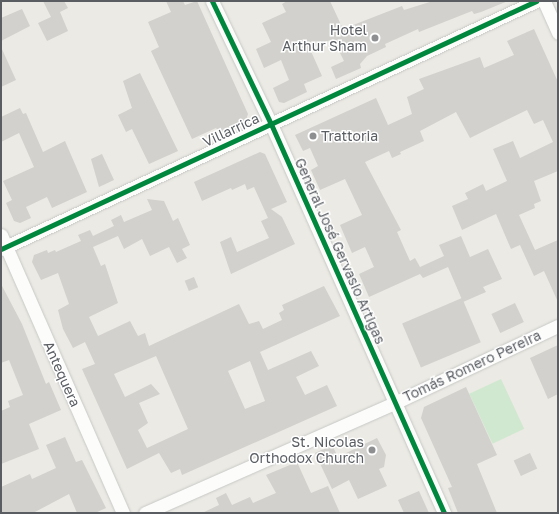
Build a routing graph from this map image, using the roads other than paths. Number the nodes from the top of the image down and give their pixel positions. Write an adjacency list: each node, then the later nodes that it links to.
1 (212, 1): 5 (street, General José Gervasio Artigas)
2 (536, 1): 5 (street, Villarrica)
3 (544, 1): 4 (street)
4 (558, 32)
5 (271, 124): 6 (street, Villarrica); 8 (street, General José Gervasio Artigas)
6 (3, 244): 9 (street, Antequera)
7 (558, 326): 8 (street, Tomás Romero Pereira)
8 (394, 403): 10 (street, Tomás Romero Pereira); 11 (street, General José Gervasio Artigas)
9 (123, 513)
10 (145, 513)
11 (444, 513)

